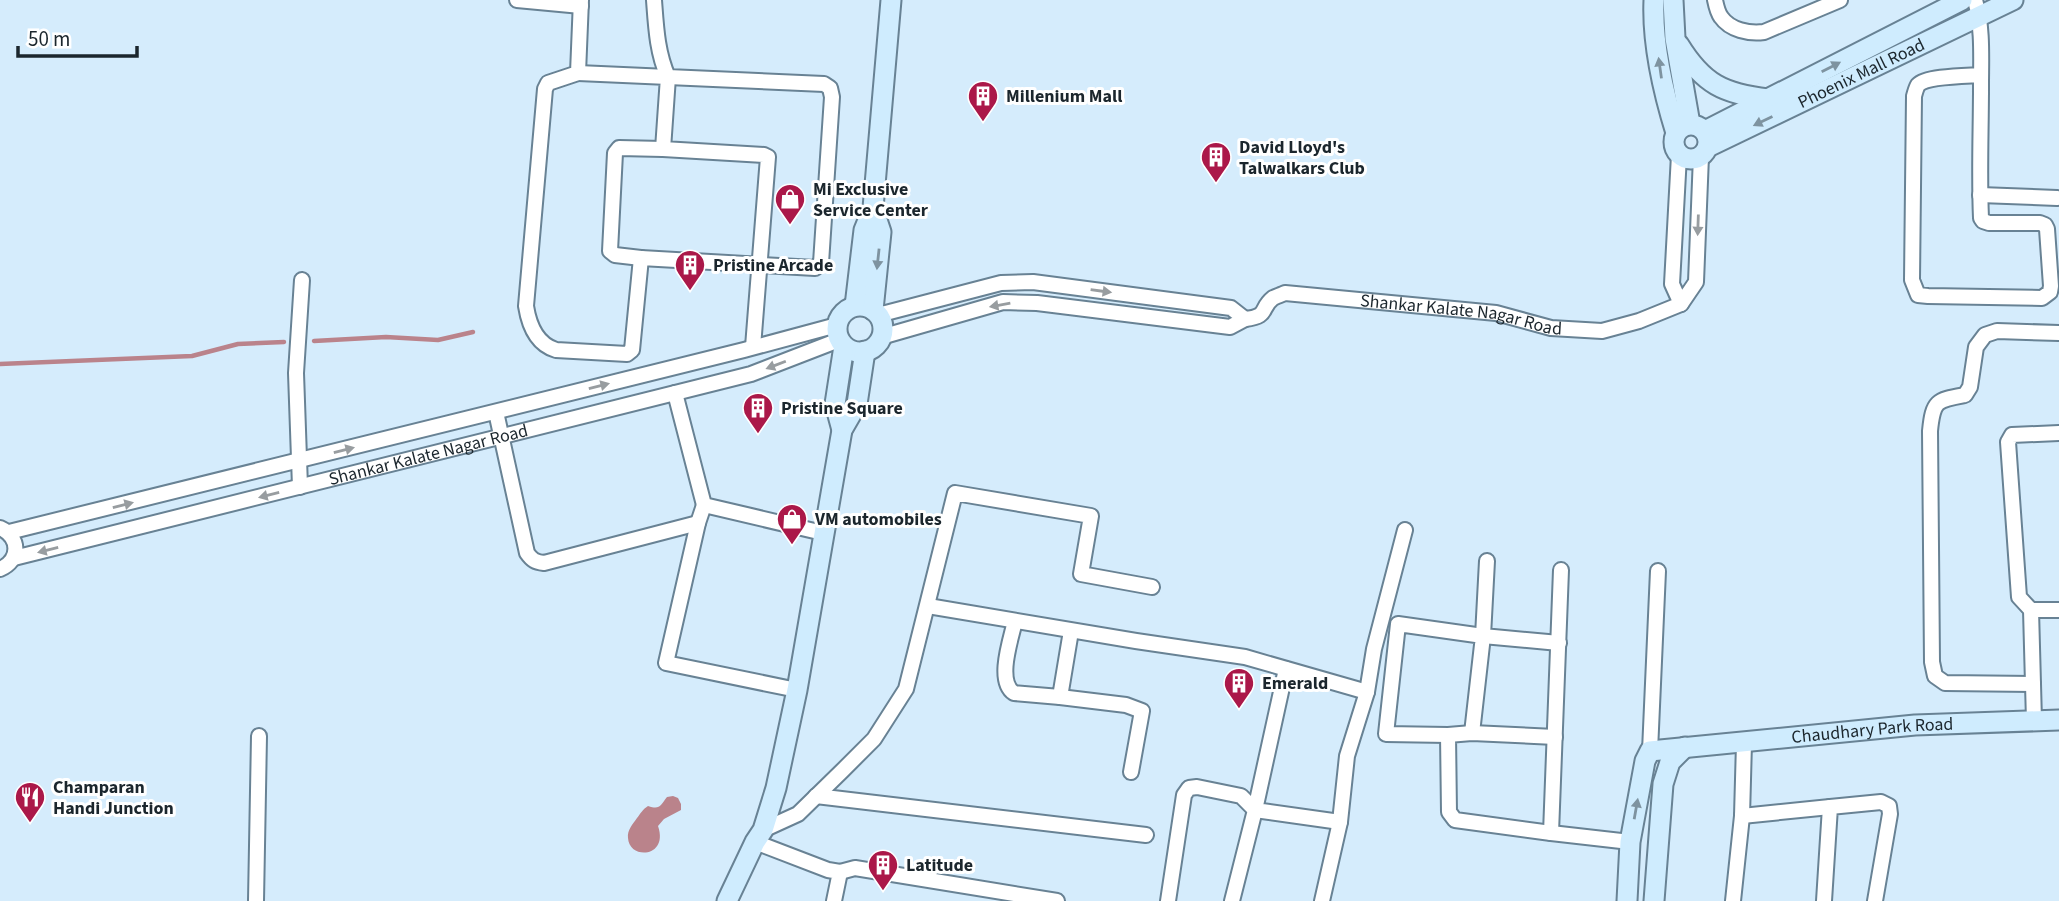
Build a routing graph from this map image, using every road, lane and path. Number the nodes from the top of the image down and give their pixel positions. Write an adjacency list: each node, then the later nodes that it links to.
1 (517, 0): 10 (street)
2 (654, 0): 18 (street)
3 (891, 0): 29 (street)
4 (1654, 0): 20 (street, one-way to 4)
5 (1673, 0): 13 (street)
6 (1714, 0): 7 (street)
7 (1840, 0)
8 (1962, 0): 14 (street, Phoenix Mall Road)
9 (2013, 0): 12 (street, Phoenix Mall Road)
10 (533, 1): 11 (street)
11 (581, 3): 16 (street)
12 (1977, 9): 15 (street, Phoenix Mall Road); 17 (street)
13 (1675, 38): 19 (street); 20 (street)
14 (1856, 54): 15 (street); 19 (street, Phoenix Mall Road, one-way to 14)
15 (1865, 72): 20 (street, Phoenix Mall Road, one-way to 20)
16 (578, 73): 18 (street); 25 (street)
17 (1981, 75): 23 (street); 23 (street)
18 (667, 77): 21 (street); 26 (street)
19 (1768, 99): 20 (street, Phoenix Mall Road)
20 (1696, 138): 22 (street); 28 (street, one-way to 28)
21 (663, 149): 25 (street); 26 (street)
22 (1679, 155): 28 (street)
23 (1980, 195): 24 (street)
24 (2057, 198)
25 (641, 258): 26 (street)
26 (759, 266): 34 (street)
27 (302, 280): 41 (street)
28 (1681, 304): 30 (street, Shankar Kalate Nagar Road)
29 (869, 310): 30 (street, one-way to 30); 32 (street, Shankar Kalate Nagar Road); 33 (street)
30 (1245, 319): 33 (street, Shankar Kalate Nagar Road, one-way to 33)
31 (2059, 333): 62 (street)
32 (840, 337): 34 (street, Shankar Kalate Nagar Road); 35 (street, Shankar Kalate Nagar Road); 36 (street, Shankar Kalate Nagar Road, one-way to 36); 38 (street)
33 (881, 337): 35 (street, Shankar Kalate Nagar Road)
34 (753, 348): 37 (street, Shankar Kalate Nagar Road, one-way to 34)
35 (865, 351): 38 (street)
36 (676, 393): 40 (street, Shankar Kalate Nagar Road); 43 (street)
37 (496, 412): 40 (street); 41 (street, Shankar Kalate Nagar Road, one-way to 37)
38 (842, 430): 47 (street)
39 (2059, 433): 55 (street)
40 (501, 436): 42 (street, Shankar Kalate Nagar Road); 44 (street)
41 (299, 461): 42 (street); 45 (street, Shankar Kalate Nagar Road, one-way to 41)
42 (300, 487): 48 (street, Shankar Kalate Nagar Road, one-way to 48)
43 (704, 505): 44 (street); 47 (street)
44 (698, 523): 63 (street)
45 (4, 530): 48 (street)
46 (1405, 530): 64 (street)
47 (823, 533): 63 (street)
48 (14, 558): 50 (street)
49 (1487, 561): 59 (street)
50 (0, 569)
51 (1562, 570): 60 (street)
52 (1658, 571): 74 (street)
53 (1152, 587): 54 (street)
54 (928, 606): 57 (street); 76 (street)
55 (2031, 610): 56 (street); 62 (street)
56 (2059, 610)
57 (1015, 621): 58 (street); 65 (street)
58 (1071, 631): 61 (street); 65 (street)
59 (1483, 636): 60 (street); 68 (street); 69 (street)
60 (1559, 643): 71 (street)
61 (1286, 669): 64 (street); 78 (street)
62 (2033, 684): 67 (street)
63 (797, 690): 83 (street)
64 (1367, 692): 80 (street)
65 (1060, 697): 75 (street)
66 (2059, 720): 67 (street, Chaudhary Park Road)
67 (2034, 721): 72 (street, Chaudhary Park Road)
68 (1472, 733): 69 (street); 71 (street)
69 (1448, 735): 81 (street)
70 (259, 736): 86 (street)
71 (1555, 737): 81 (street)
72 (1744, 743): 73 (street, Chaudhary Park Road); 79 (street)
73 (1685, 747): 74 (street, Chaudhary Park Road); 94 (street)
74 (1650, 751): 84 (street, one-way to 74)
75 (1131, 772)
76 (816, 796): 82 (street); 83 (street)
77 (1830, 807): 79 (street); 96 (street); 97 (street)
78 (1255, 810): 80 (street); 90 (street); 91 (street)
79 (1742, 816): 95 (street)
80 (1340, 822): 92 (street)
81 (1551, 833): 84 (street)
82 (1146, 835)
83 (759, 836): 85 (street); 87 (street)
84 (1630, 842): 93 (street)
85 (840, 872): 88 (street); 89 (street)
86 (256, 901)
87 (727, 901)
88 (834, 901)
89 (1057, 901)
90 (1168, 901)
91 (1232, 901)
92 (1322, 901)
93 (1627, 901)
94 (1654, 901)
95 (1733, 901)
96 (1824, 901)
97 (1875, 901)

